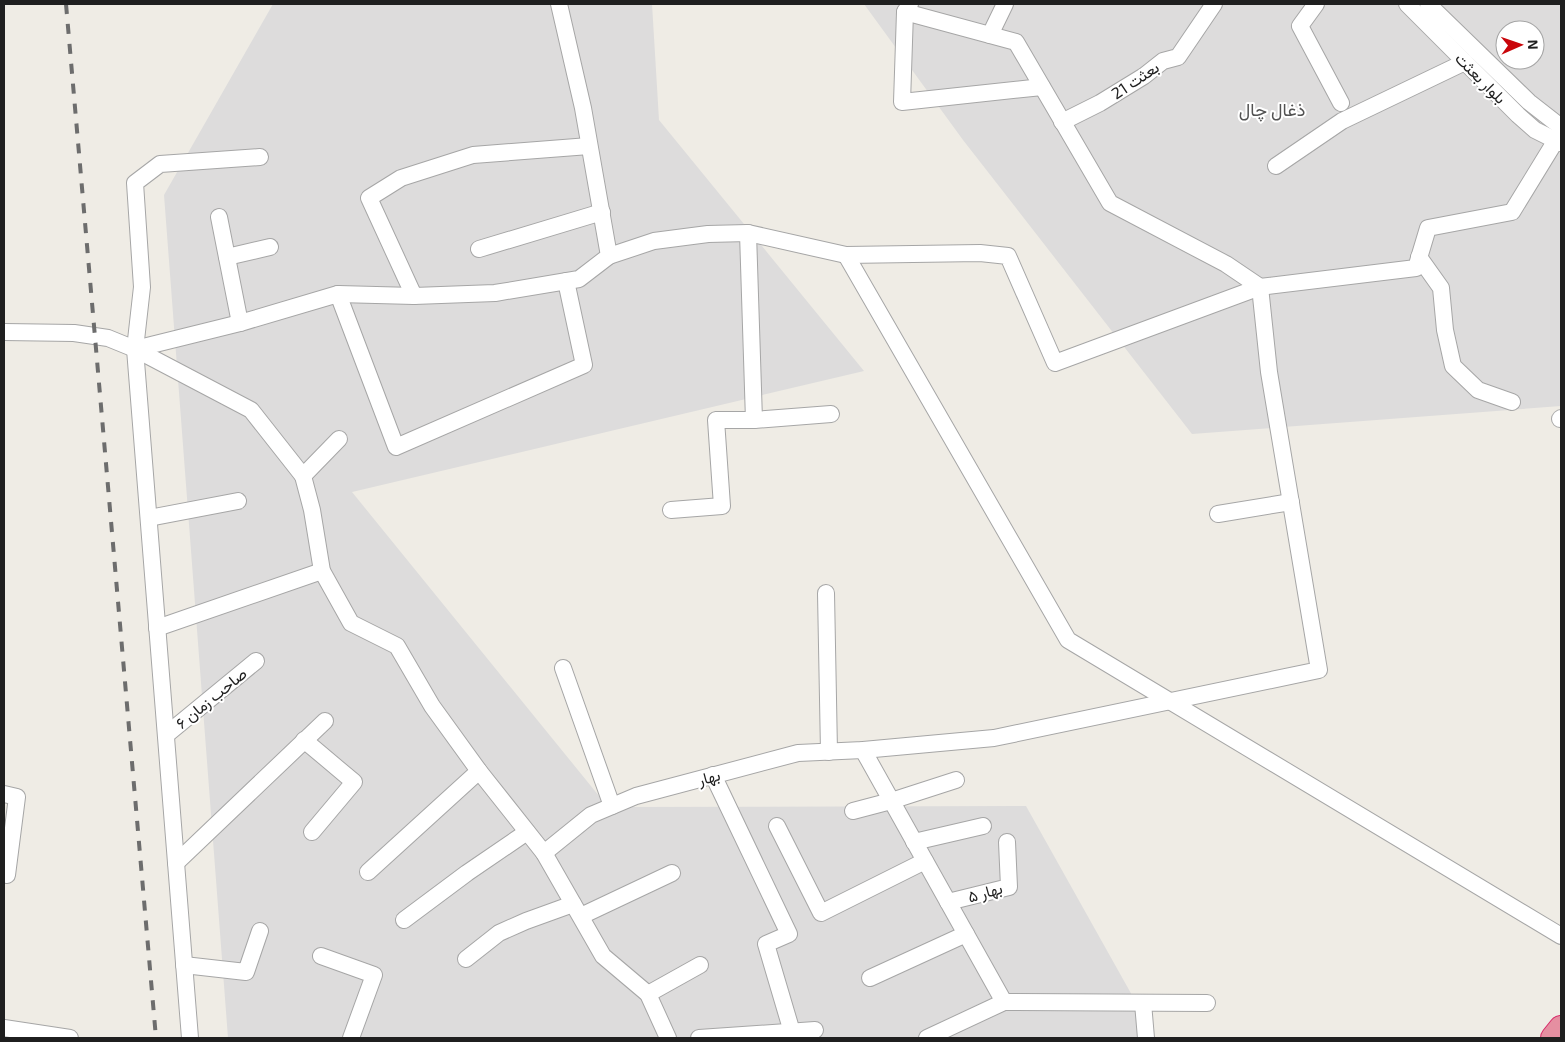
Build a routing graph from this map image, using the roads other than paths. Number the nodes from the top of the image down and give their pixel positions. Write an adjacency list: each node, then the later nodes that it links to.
1 (559, 4): 14 (street)
2 (1005, 4): 8 (street)
3 (1214, 4): 12 (street, بعثت 21)
4 (1316, 4): 11 (street)
5 (1407, 4): 9 (street, بلوار بعثت)
6 (1428, 4): 13 (street, بلوار بعثت)
7 (908, 8): 8 (street); 10 (street)
8 (990, 36): 10 (street)
9 (1465, 62): 13 (street, بلوار بعثت); 16 (street)
10 (1042, 87): 12 (street)
11 (1341, 103)
12 (1062, 122): 27 (street)
13 (1560, 136): 25 (street)
14 (589, 146): 17 (street); 29 (street)
15 (260, 157): 32 (street)
16 (1276, 166)
17 (602, 212): 21 (street); 23 (street)
18 (219, 217): 24 (street)
19 (748, 233): 22 (street); 23 (street); 35 (street)
20 (270, 246): 24 (street)
21 (479, 249)
22 (846, 255): 27 (street); 48 (street)
23 (609, 256): 26 (street)
24 (228, 257): 30 (street)
25 (1419, 257): 27 (street); 33 (street)
26 (566, 281): 28 (street); 29 (street)
27 (1260, 287): 39 (street)
28 (338, 294): 29 (street); 30 (street)
29 (414, 296)
30 (240, 323): 32 (street)
31 (4, 332): 32 (street)
32 (135, 349): 37 (street); 42 (street)
33 (1512, 402)
34 (831, 414): 35 (street)
35 (754, 420): 40 (street)
36 (339, 439): 37 (street)
37 (303, 476): 43 (street)
38 (238, 502): 42 (street)
39 (1290, 502): 41 (street); 48 (street, بهار)
40 (670, 510)
41 (1218, 514)
42 (149, 518): 45 (street)
43 (322, 571): 45 (street); 54 (street)
44 (826, 593): 53 (street)
45 (158, 628): 50 (street)
46 (256, 661): 50 (street, صاحب زمان ۶)
47 (563, 668): 59 (street)
48 (1169, 700): 52 (street, بهار); 78 (street)
49 (325, 721): 51 (street)
50 (166, 735): 69 (street)
51 (304, 740): 63 (street); 69 (street)
52 (862, 750): 53 (street, بهار); 58 (street)
53 (829, 752): 55 (street, بهار)
54 (479, 771): 64 (street); 70 (street)
55 (713, 775): 59 (street, بهار); 91 (street)
56 (956, 780): 58 (street)
57 (4, 794): 72 (street)
58 (891, 801): 60 (street); 65 (street)
59 (612, 806): 67 (street, بهار)
60 (853, 810)
61 (777, 826): 68 (street)
62 (984, 826): 65 (street)
63 (312, 832)
64 (527, 832): 67 (street); 75 (street)
65 (914, 842): 68 (street)
66 (1007, 842): 73 (street, بهار ۵)
67 (544, 853): 74 (street)
68 (925, 862): 73 (street)
69 (176, 863): 81 (street)
70 (368, 872)
71 (672, 873): 74 (street)
72 (5, 875)
73 (948, 902): 77 (street)
74 (577, 910): 80 (street); 84 (street)
75 (404, 920)
76 (260, 931): 81 (street)
77 (966, 934): 83 (street); 85 (street)
78 (1561, 936)
79 (321, 956): 94 (street)
80 (466, 959)
81 (184, 965): 93 (street)
82 (700, 965): 84 (street)
83 (870, 978)
84 (648, 994): 95 (street)
85 (1004, 1002): 86 (street); 97 (street)
86 (1143, 1003): 87 (street); 98 (street)
87 (1207, 1003)
88 (4, 1028): 92 (street)
89 (1561, 1028): 99 (highway)
90 (815, 1030): 91 (street)
91 (792, 1032): 96 (street)
92 (70, 1038)
93 (190, 1038)
94 (351, 1038)
95 (668, 1038)
96 (699, 1038)
97 (927, 1038)
98 (1146, 1038)
99 (1553, 1038)

